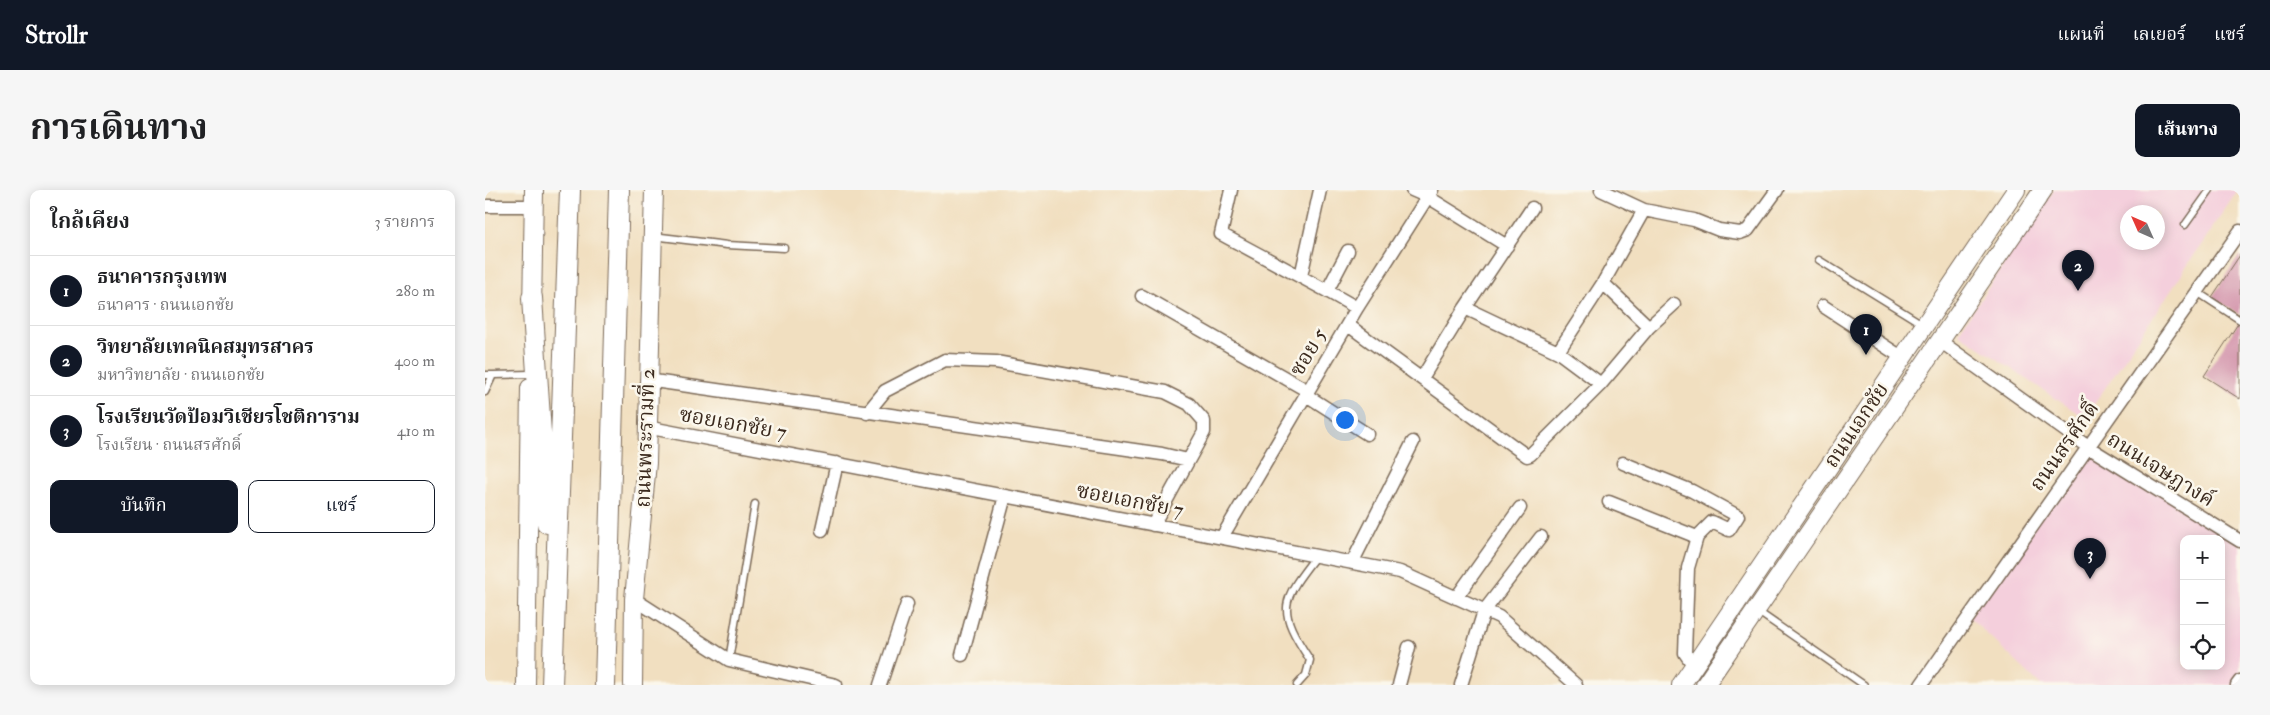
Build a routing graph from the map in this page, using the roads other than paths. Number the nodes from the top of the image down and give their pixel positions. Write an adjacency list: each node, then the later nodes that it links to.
1 (570, 190): 75 (highway)
2 (619, 190): 82 (highway, ถนนพระรามที่ 2)
3 (653, 190): 19 (main road, ถนนพระรามที่ 2)
4 (1231, 190): 24 (street)
5 (1320, 190): 24 (street)
6 (1413, 190): 12 (street)
7 (1601, 190): 16 (street)
8 (1777, 190): 16 (street)
9 (2016, 190): 36 (main road, ถนนเอกชัย)
10 (2043, 190): 38 (main road, ถนนเอกชัย)
11 (2210, 190): 17 (lane)
12 (1430, 194): 20 (street); 32 (street, ซอย 5)
13 (533, 198): 14 (street); 29 (main road)
14 (485, 206)
15 (1531, 208): 20 (street)
16 (1643, 210): 25 (street)
17 (2185, 226)
18 (2240, 231): 27 (street, ถนนสรศักดิ์)
19 (652, 236): 21 (lane); 45 (main road, ถนนพระรามที่ 2)
20 (1507, 246): 33 (street)
21 (783, 248)
22 (1348, 251): 26 (street)
23 (1819, 260): 36 (lane)
24 (1301, 276): 26 (street)
25 (1603, 283): 37 (street); 39 (street)
26 (1327, 291): 32 (street)
27 (2197, 292): 34 (lane); 53 (street, ถนนสรศักดิ์)
28 (1142, 296): 48 (street)
29 (533, 298): 41 (main road); 75 (highway)
30 (1674, 304): 37 (street)
31 (1823, 306): 40 (street)
32 (1357, 308): 35 (street, ซอย 5)
33 (1465, 308): 39 (street); 44 (street)
34 (2240, 320)
35 (1348, 325): 44 (street); 48 (street, ซอย 5)
36 (1925, 326): 40 (main road, ถนนเอกชัย)
37 (1649, 328): 46 (street)
38 (1940, 341): 53 (street, ถนนเจษฎางค์); 73 (main road, ถนนเอกชัย)
39 (1558, 352): 46 (street)
40 (1903, 358): 78 (main road, ถนนเอกชัย)
41 (530, 374): 43 (lane); 80 (main road)
42 (485, 375): 43 (lane)
43 (493, 375): 47 (lane)
44 (1422, 378): 46 (street)
45 (647, 380): 49 (street); 50 (main road, ถนนพระรามที่ 2)
46 (1601, 384)
47 (485, 392)
48 (1307, 393): 51 (street); 63 (street, ซอย 5)
49 (867, 413): 54 (street); 54 (street)
50 (646, 427): 55 (street, ซอยเอกชัย 7); 70 (main road, ถนนพระรามที่ 2)
51 (1367, 434)
52 (1413, 442): 68 (street)
53 (2088, 447): 66 (street, ถนนเจษฎางค์); 93 (street, ถนนสรศักดิ์)
54 (1188, 460): 61 (street)
55 (837, 463): 57 (street, ซอยเอกชัย 7); 62 (street)
56 (1623, 463): 65 (street)
57 (1005, 496): 61 (street, ซอยเอกชัย 7); 76 (street)
58 (1609, 502): 65 (street)
59 (755, 504): 77 (lane)
60 (1520, 508): 69 (street)
61 (1153, 525): 63 (street, ซอยเอกชัย 7)
62 (822, 530)
63 (1222, 537): 67 (street, ซอยเอกชัย 7)
64 (1541, 537): 72 (street)
65 (1697, 537): 78 (street)
66 (2240, 541)
67 (1317, 556): 68 (street, ซอยเอกชัย 7); 86 (lane)
68 (1352, 563): 69 (street, ซอยเอกชัย 7)
69 (1456, 598): 72 (street, ซอยเอกชัย 7)
70 (634, 599): 77 (street); 83 (main road, ถนนพระรามที่ 2)
71 (907, 604): 85 (street)
72 (1484, 611): 88 (street); 89 (street, ซอยเอกชัย 7)
73 (1756, 611): 91 (main road, ถนนเอกชัย); 92 (lane)
74 (1409, 647): 87 (street)
75 (553, 650): 81 (highway)
76 (962, 655)
77 (729, 660): 84 (street)
78 (1694, 666): 90 (main road, ถนนเอกชัย)
79 (2240, 681): 94 (street)
80 (526, 685)
81 (552, 685)
82 (605, 685)
83 (633, 685)
84 (836, 685)
85 (880, 685)
86 (1297, 685)
87 (1399, 685)
88 (1461, 685)
89 (1576, 685)
90 (1681, 685)
91 (1705, 685)
92 (1864, 685)
93 (1921, 685)
94 (2237, 685)

